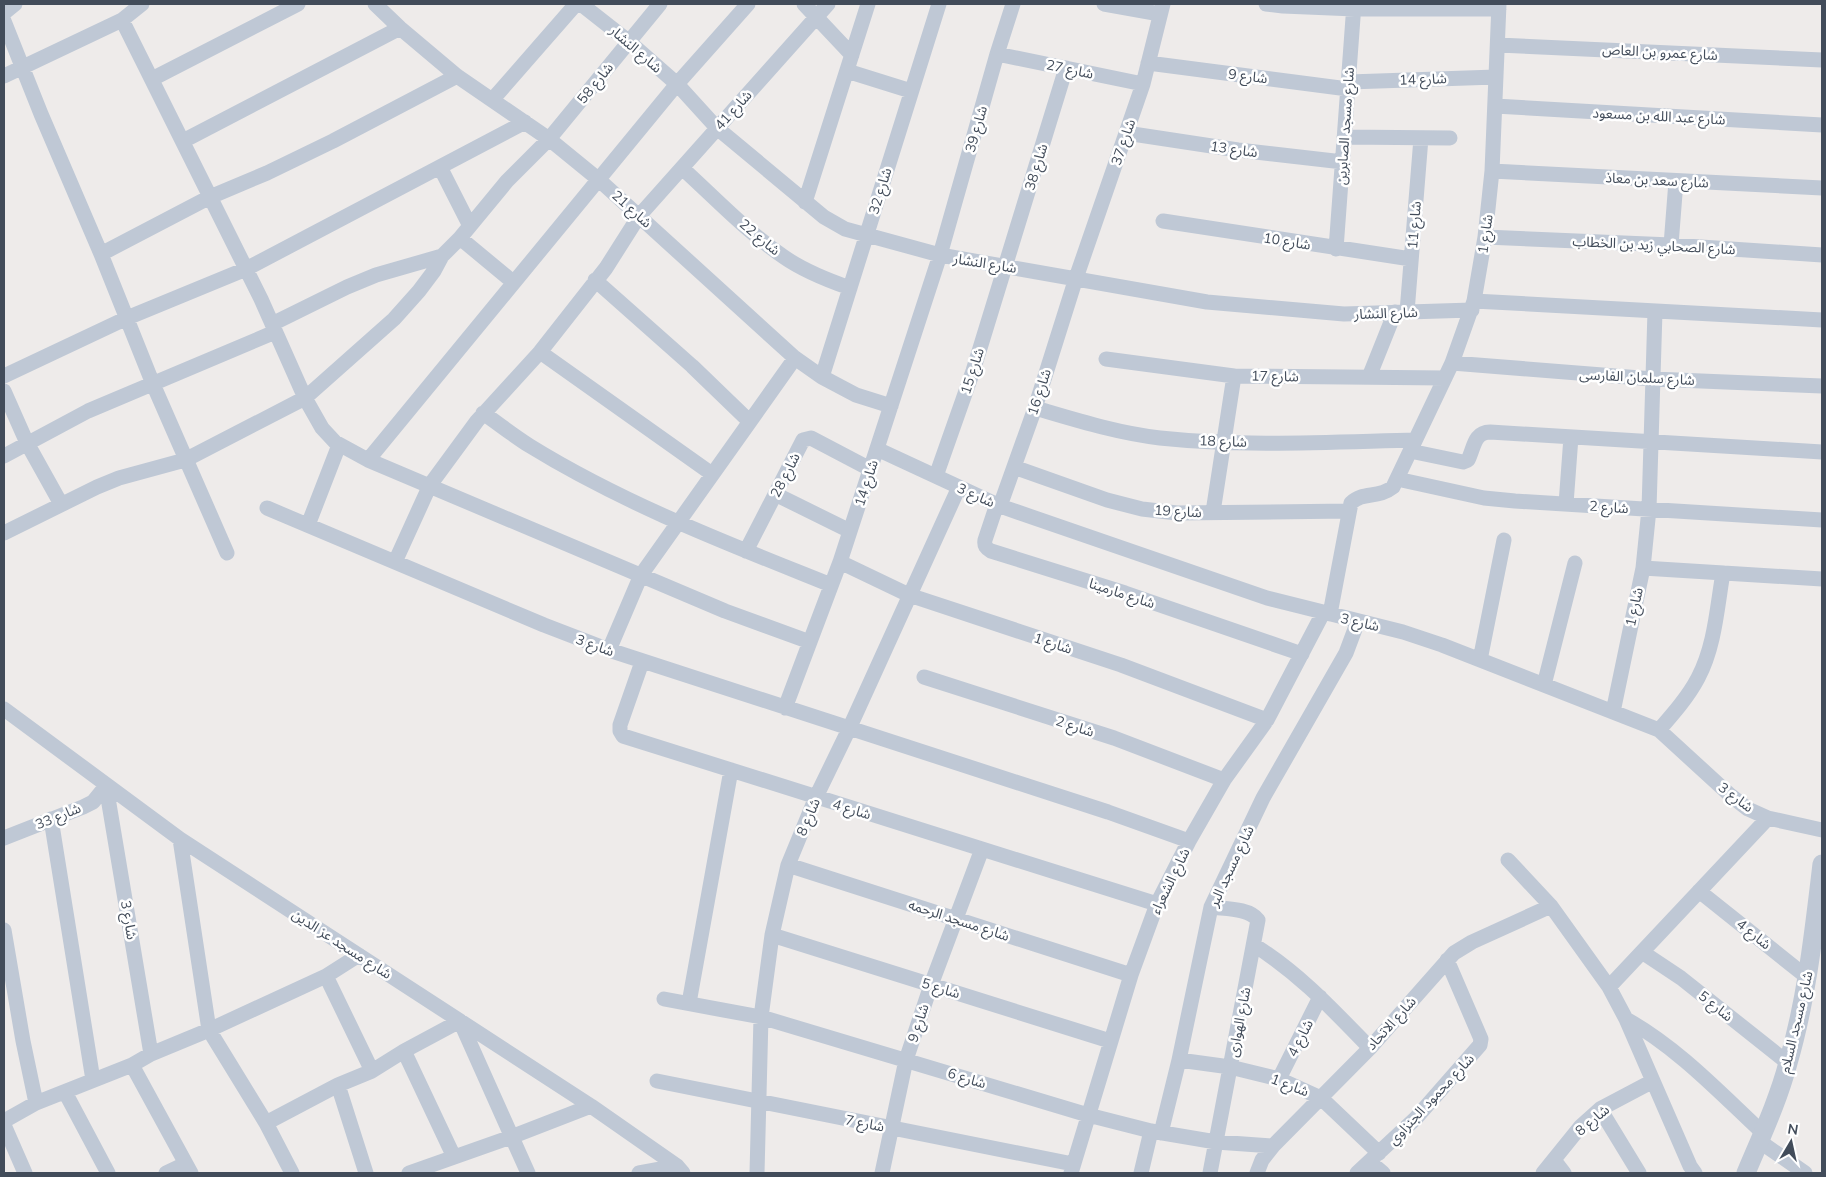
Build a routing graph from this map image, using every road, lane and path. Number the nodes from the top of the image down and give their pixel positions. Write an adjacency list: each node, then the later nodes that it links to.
1 (15, 4): 20 (street)
2 (142, 4): 22 (street)
3 (298, 4): 37 (street)
4 (375, 4): 24 (street, شارع 21)
5 (576, 4): 42 (street)
6 (581, 4): 25 (street, شارع النشار)
7 (660, 4): 25 (street, شارع 58)
8 (748, 4): 38 (street)
9 (804, 4): 21 (street)
10 (828, 4): 21 (street, شارع 41)
11 (868, 4): 28 (street)
12 (939, 4): 41 (street, شارع 32)
13 (1014, 4): 27 (street, شارع 39)
14 (1104, 4): 19 (street)
15 (1266, 4): 16 (street)
16 (1282, 5): 17 (street)
17 (1354, 6): 18 (street); 40 (street, شارع مسجد الصابرين)
18 (1499, 6): 26 (street, شارع 1)
19 (1162, 9): 30 (street, شارع 37)
20 (4, 13)
21 (817, 16): 28 (street); 46 (street, شارع 41)
22 (122, 20): 31 (street); 37 (street)
23 (4, 22): 31 (street)
24 (400, 28): 35 (street, شارع 21); 52 (street)
25 (628, 41): 38 (street, شارع النشار); 51 (street, شارع 58)
26 (1498, 45): 29 (street, شارع عمرو بن العاص); 36 (street, شارع 1)
27 (997, 54): 32 (street, شارع 27); 70 (street, شارع 39)
28 (852, 55): 33 (street)
29 (1822, 60)
30 (1148, 63): 39 (street, شارع 37); 40 (street, شارع 9)
31 (23, 68): 34 (street); 69 (street)
32 (1066, 68): 39 (street, شارع 27); 74 (street, شارع 38)
33 (847, 71): 41 (street); 61 (street)
34 (4, 76)
35 (458, 76): 42 (street, شارع 21); 60 (street)
36 (1496, 77): 40 (street, شارع 14); 43 (street, شارع 1)
37 (152, 79): 52 (street)
38 (676, 84): 46 (street, شارع النشار); 57 (street)
39 (1143, 84): 47 (street, شارع 37)
40 (1348, 85): 48 (street, شارع مسجد الصابرين)
41 (912, 91): 65 (street, شارع 32)
42 (493, 99): 44 (street, شارع 21)
43 (1495, 106): 45 (street, شارع عبد الله بن مسعود); 56 (street, شارع 1)
44 (525, 122): 51 (street, شارع 21); 54 (street)
45 (1822, 125)
46 (717, 128): 55 (street, شارع 41); 61 (street, شارع النشار)
47 (1126, 133): 53 (street, شارع 13); 76 (street, شارع 37)
48 (1344, 138): 49 (street); 53 (street, شارع مسجد الصابرين)
49 (1421, 138): 50 (street); 73 (street, شارع 11)
50 (1450, 138)
51 (549, 139): 57 (street, شارع 21); 64 (street, شارع 58)
52 (183, 140): 60 (street)
53 (1343, 162): 68 (street, شارع مسجد الصابرين)
54 (440, 167): 64 (street); 75 (street)
55 (682, 168): 62 (street, شارع 41); 79 (street, شارع 22)
56 (1492, 171): 58 (street, شارع سعد بن معاذ); 66 (street, شارع 1)
57 (598, 179): 62 (street, شارع 21); 78 (street)
58 (1676, 181): 59 (street, شارع سعد بن معاذ); 67 (street)
59 (1822, 188)
60 (210, 197): 69 (street); 75 (street)
61 (804, 202): 65 (street, شارع النشار)
62 (639, 216): 77 (street, شارع 41); 87 (street, شارع 21)
63 (1162, 221): 68 (street, شارع 10)
64 (465, 232): 71 (street, شارع 58); 78 (street)
65 (866, 235): 70 (street, شارع النشار); 79 (street, شارع 32)
66 (1486, 237): 67 (street, شارع الصحابي زيد بن الخطاب); 80 (street, شارع 1)
67 (1671, 245): 72 (street, شارع الصحابي زيد بن الخطاب)
68 (1336, 248): 73 (street, شارع 10)
69 (101, 254): 83 (street)
70 (940, 255): 74 (street, شارع النشار); 100 (street, شارع 14)
71 (442, 256): 85 (street); 99 (street, شارع 58)
72 (1822, 256)
73 (1411, 259): 82 (street, شارع 11)
74 (1006, 266): 76 (street, شارع النشار); 118 (street, شارع 15)
75 (246, 269): 83 (street); 85 (street)
76 (1076, 278): 82 (street, شارع النشار); 101 (street, شارع 16)
77 (595, 280): 86 (street, شارع 41); 103 (street)
78 (514, 282): 114 (street)
79 (850, 288): 92 (street, شارع 32)
80 (1473, 306): 81 (street, شارع النشار); 82 (street, شارع النشار); 89 (street, شارع 1)
81 (1655, 311): 84 (street, شارع النشار); 95 (street, شارع 1)
82 (1401, 312): 93 (street, شارع 11)
83 (127, 318): 90 (street); 96 (street)
84 (1822, 320)
85 (274, 328): 96 (street); 99 (street)
86 (540, 352): 102 (street, شارع 41); 117 (street)
87 (795, 358): 92 (street, شارع 21); 103 (street)
88 (1106, 359): 91 (street, شارع 17)
89 (1452, 363): 94 (street, شارع 1); 95 (street, شارع سلمان الفارسى)
90 (4, 376)
91 (1234, 376): 93 (street, شارع 17); 105 (street)
92 (822, 377): 100 (street, شارع 21)
93 (1369, 377): 94 (street, شارع 17)
94 (1445, 378): 109 (street, شارع 1)
95 (1653, 379): 97 (street, شارع سلمان الفارسى); 106 (street, شارع 1)
96 (153, 384): 107 (street); 113 (street)
97 (1822, 386)
98 (4, 391): 107 (street)
99 (305, 398): 108 (street); 113 (street, شارع 58)
100 (891, 406): 110 (street, شارع 14)
101 (1035, 408): 105 (street, شارع 18); 115 (street, شارع 16)
102 (484, 413): 120 (street, شارع 41); 131 (street)
103 (749, 421): 117 (street)
104 (1571, 437): 106 (street); 109 (street); 124 (street)
105 (1224, 442): 109 (street, شارع 18); 129 (street)
106 (1651, 442): 111 (street); 127 (street, شارع 1)
107 (27, 443): 112 (street); 123 (street)
108 (339, 445): 114 (street); 132 (street)
109 (1413, 446): 119 (street, شارع 1)
110 (877, 449): 116 (street, شارع 14); 118 (street, شارع 3)
111 (1822, 452)
112 (4, 456)
113 (186, 460): 123 (street, شارع 58); 137 (street)
114 (368, 460): 120 (street)
115 (1014, 468): 125 (street, شارع 16); 129 (street, شارع 19)
116 (870, 469): 122 (street, شارع 28); 133 (street, شارع 14)
117 (712, 474): 131 (street)
118 (936, 476): 121 (street, شارع 3)
119 (1397, 479): 124 (street, شارع 2); 128 (street, شارع 1)
120 (430, 485): 138 (street, شارع 41); 143 (street)
121 (959, 487): 125 (street, شارع 3); 146 (street, شارع 8)
122 (775, 494): 133 (street); 136 (street, شارع 28)
123 (61, 504): 134 (street, شارع 58)
124 (1566, 504): 127 (street, شارع 2)
125 (999, 505): 147 (street, شارع 3); 151 (street, شارع مارمينا)
126 (268, 508): 132 (street, شارع 3)
127 (1649, 509): 130 (street, شارع 2); 141 (street, شارع 1)
128 (1349, 511): 129 (street, شارع 19); 147 (street)
129 (1213, 512)
130 (1822, 520)
131 (678, 523): 136 (street); 143 (street)
132 (308, 525): 138 (street, شارع 3)
133 (850, 531): 139 (street, شارع 14)
134 (4, 532)
135 (1504, 540): 152 (street)
136 (746, 551): 145 (street)
137 (227, 552)
138 (395, 562): 150 (street, شارع 3)
139 (840, 562): 145 (street, شارع 14); 146 (street, شارع 1)
140 (1575, 563): 155 (street)
141 (1643, 568): 142 (street); 158 (street, شارع 1)
142 (1723, 573): 144 (street); 161 (street)
143 (641, 575): 149 (street); 150 (street)
144 (1822, 579)
145 (831, 585): 149 (street, شارع 14)
146 (910, 595): 159 (street, شارع 1); 160 (street, شارع 8)
147 (1326, 614): 148 (street, شارع 3); 151 (street, شارع الشعراء)
148 (1358, 621): 152 (street, شارع 3); 178 (street, شارع مسجد البر)
149 (810, 642): 156 (street, شارع 14)
150 (609, 650): 153 (street, شارع 3)
151 (1302, 654): 159 (street, شارع الشعراء)
152 (1480, 660): 155 (street, شارع 3)
153 (642, 662): 156 (street, شارع 3); 162 (street, شارع 4)
154 (924, 678): 163 (street, شارع 2)
155 (1544, 685): 158 (street, شارع 3)
156 (785, 708): 160 (street, شارع 3)
157 (4, 709): 164 (street, شارع مسجد عز الدين)
158 (1612, 712): 161 (street, شارع 3)
159 (1267, 720): 163 (street, شارع الشعراء)
160 (849, 729): 165 (street, شارع 8); 171 (street, شارع 3)
161 (1659, 730): 166 (street, شارع 3)
162 (731, 770): 165 (street, شارع 4); 196 (street)
163 (1224, 780): 171 (street, شارع الشعراء)
164 (106, 786): 167 (street, شارع 33); 170 (street, شارع مسجد عز الدين); 204 (street, شارع 3)
165 (816, 797): 172 (street, شارع 4); 175 (street, شارع 8)
166 (1768, 818): 168 (street, شارع 3); 176 (street)
167 (51, 820): 169 (street, شارع 33); 212 (street)
168 (1822, 830)
169 (4, 838)
170 (180, 839): 187 (street, شارع مسجد عز الدين); 200 (street)
171 (1189, 841): 177 (street, شارع الشعراء)
172 (982, 849): 177 (street, شارع 4); 180 (street, شارع 9)
173 (1508, 860): 179 (street)
174 (1822, 864): 182 (street, شارع مسجد السلام)
175 (788, 865): 180 (street, شارع مسجد الرحمه); 183 (street, شارع 8)
176 (1699, 891): 186 (street); 191 (street, شارع 4)
177 (1157, 904): 189 (street, شارع الشعراء)
178 (1211, 906): 184 (street, شارع الهوارى); 206 (street, شارع مسجد البر)
179 (1551, 906): 188 (street, شارع الاتحاد); 193 (street)
180 (956, 919): 189 (street, شارع مسجد الرحمه); 192 (street, شارع 9)
181 (4, 930): 185 (street)
182 (1818, 934): 191 (street, شارع مسجد السلام)
183 (772, 935): 192 (street, شارع 5); 197 (street, شارع 8)
184 (1254, 945): 195 (street); 209 (street, شارع الهوارى)
185 (5, 951): 219 (street)
186 (1642, 952): 193 (street); 207 (street, شارع 5)
187 (359, 955): 190 (street); 199 (street, شارع مسجد عز الدين)
188 (1447, 960): 202 (street, شارع الاتحاد); 233 (street, شارع محمود الجنزاوي)
189 (1131, 975): 201 (street, شارع الشعراء)
190 (326, 976): 200 (street); 210 (street)
191 (1808, 978): 207 (street, شارع مسجد السلام)
192 (931, 985): 201 (street, شارع 5); 205 (street, شارع 9)
193 (1609, 987): 198 (street)
194 (664, 998): 196 (street, شارع 6)
195 (1320, 998): 202 (street); 211 (street, شارع 4)
196 (689, 1003): 197 (street, شارع 6)
197 (761, 1017): 205 (street, شارع 6); 218 (street, شارع 8)
198 (1626, 1019): 214 (street); 229 (street)
199 (460, 1021): 203 (street); 220 (street, شارع مسجد عز الدين); 228 (street)
200 (209, 1030): 204 (street); 224 (street)
201 (1110, 1041): 222 (street, شارع الشعراء)
202 (1370, 1048): 217 (street, شارع الاتحاد)
203 (404, 1050): 210 (street); 232 (street)
204 (151, 1054): 208 (street)
205 (906, 1060): 222 (street, شارع 6); 226 (street, شارع 9)
206 (1179, 1060): 209 (street, شارع 1); 227 (street, شارع مسجد البر)
207 (1788, 1063): 229 (street, شارع مسجد السلام)
208 (132, 1065): 212 (street); 235 (street)
209 (1230, 1067): 211 (street, شارع 1); 230 (street, شارع الهوارى)
210 (372, 1071): 215 (street)
211 (1279, 1079): 217 (street, شارع 1)
212 (94, 1080): 216 (street)
213 (657, 1081): 218 (street, شارع 7)
214 (1653, 1081): 221 (street, شارع 8); 238 (street)
215 (338, 1085): 224 (street); 243 (street)
216 (64, 1092): 219 (street); 240 (street)
217 (1321, 1098): 231 (street, شارع الاتحاد); 233 (street, شارع 1)
218 (760, 1102): 226 (street, شارع 7); 247 (street, شارع 8)
219 (36, 1103): 223 (street)
220 (591, 1106): 228 (street); 237 (street, شارع مسجد عز الدين)
221 (1600, 1109): 234 (street, شارع 8); 256 (street)
222 (1088, 1115): 227 (street, شارع 6); 236 (street, شارع الشعراء)
223 (4, 1121)
224 (266, 1123): 242 (street)
225 (4, 1125): 239 (street)
226 (892, 1128): 236 (street, شارع 7); 248 (street, شارع 9)
227 (1156, 1132): 230 (street, شارع 6); 249 (street, شارع مسجد البر)
228 (511, 1137): 232 (street); 245 (street)
229 (1761, 1137): 257 (street, شارع مسجد السلام); 258 (street)
230 (1216, 1142): 231 (street, شارع 6); 250 (street, شارع الهوارى)
231 (1273, 1146): 251 (street, شارع الاتحاد)
232 (454, 1157): 244 (street)
233 (1374, 1157): 252 (street, شارع محمود الجنزاوي); 253 (street, شارع 1)
234 (1554, 1160): 254 (street, شارع 8); 255 (street)
235 (188, 1168): 241 (street)
236 (1072, 1168)
237 (680, 1170): 246 (street)
238 (1688, 1171)
239 (25, 1173)
240 (108, 1173)
241 (166, 1173)
242 (292, 1173)
243 (366, 1173)
244 (409, 1173)
245 (528, 1173)
246 (639, 1173)
247 (757, 1173)
248 (882, 1173)
249 (1142, 1173)
250 (1210, 1173)
251 (1257, 1173)
252 (1357, 1173)
253 (1383, 1173)
254 (1543, 1173)
255 (1564, 1173)
256 (1639, 1173)
257 (1746, 1173)
258 (1805, 1173)

